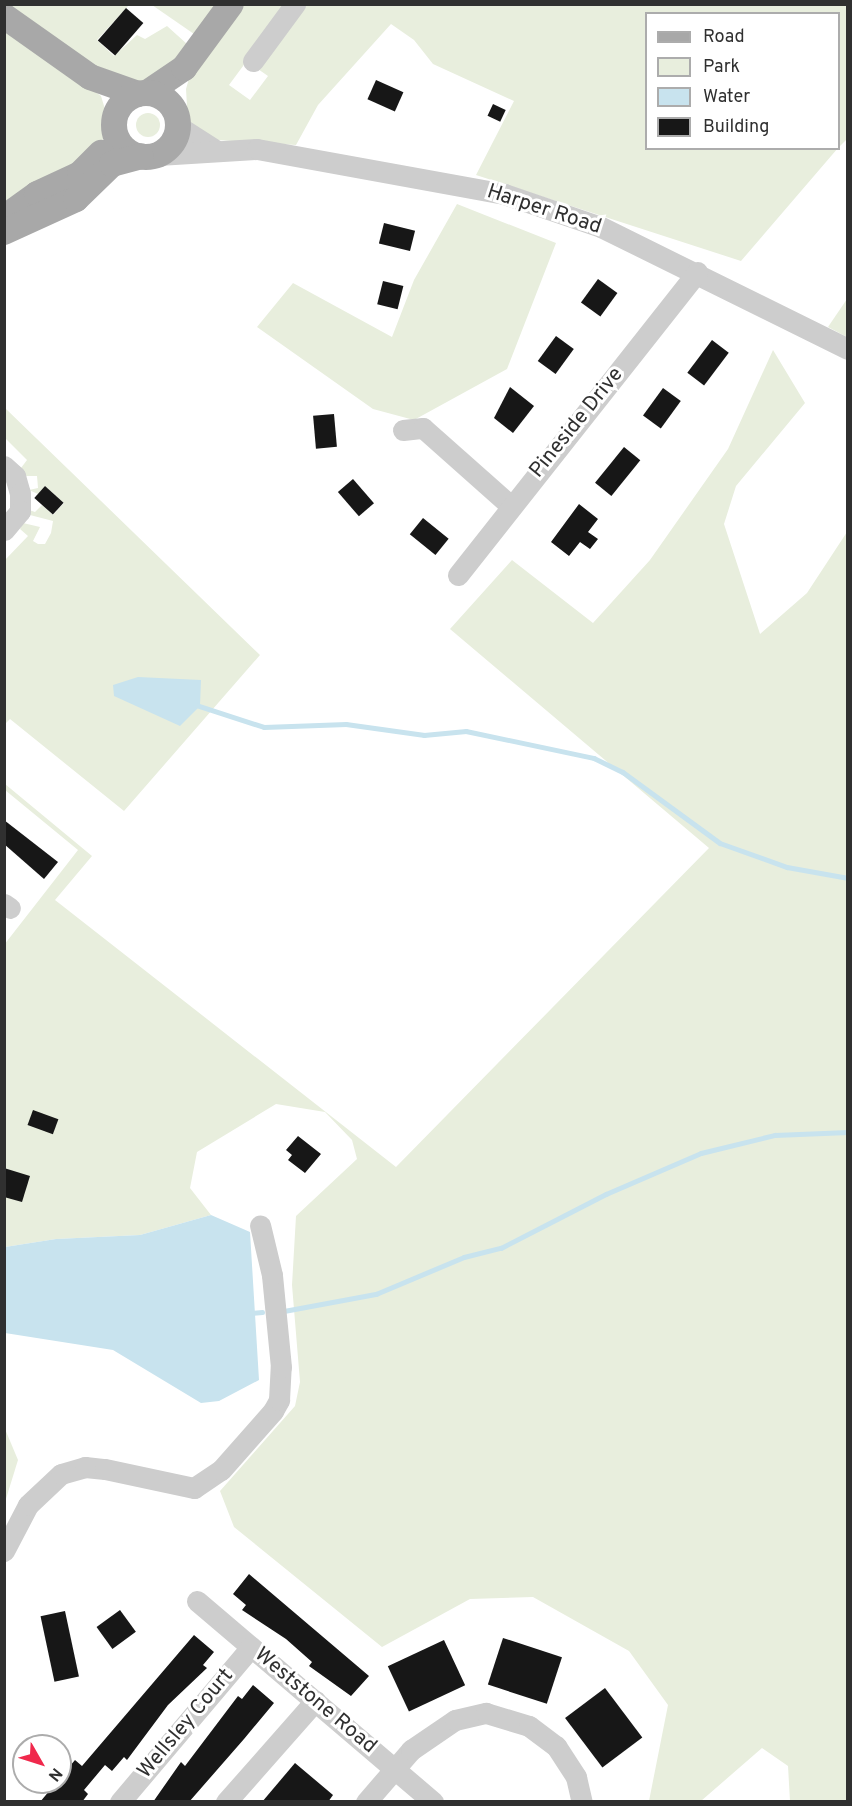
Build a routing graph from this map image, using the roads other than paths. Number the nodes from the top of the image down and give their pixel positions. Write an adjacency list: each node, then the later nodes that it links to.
1 (231, 4): 5 (main road)
2 (295, 4): 4 (street)
3 (4, 16): 6 (main road)
4 (253, 62)
5 (184, 68): 7 (main road); 8 (main road)
6 (90, 76): 7 (main road); 9 (main road)
7 (143, 93): 8 (main road); 9 (main road)
8 (177, 120): 10 (street); 11 (main road)
9 (116, 123): 11 (main road); 12 (main road)
10 (217, 151): 11 (street, Harper Road); 14 (street, Harper Road)
11 (149, 155): 13 (main road)
12 (4, 218)
13 (4, 232)
14 (697, 272): 15 (street, Harper Road); 18 (street, Pineside Drive)
15 (848, 349)
16 (403, 430): 18 (street)
17 (4, 466): 19 (street)
18 (511, 506): 20 (street, Pineside Drive)
19 (4, 530)
20 (458, 575)
21 (260, 1225): 22 (street)
22 (4, 1551)
23 (197, 1601): 24 (street, Weststone Road)
24 (251, 1647): 25 (street, Weststone Road); 27 (street, Wellsley Court)
25 (315, 1701): 26 (street, Weststone Road); 28 (street)
26 (394, 1769): 29 (street); 30 (street, Weststone Road); 31 (street)
27 (120, 1802)
28 (226, 1802)
29 (366, 1802)
30 (433, 1802)
31 (582, 1802)

